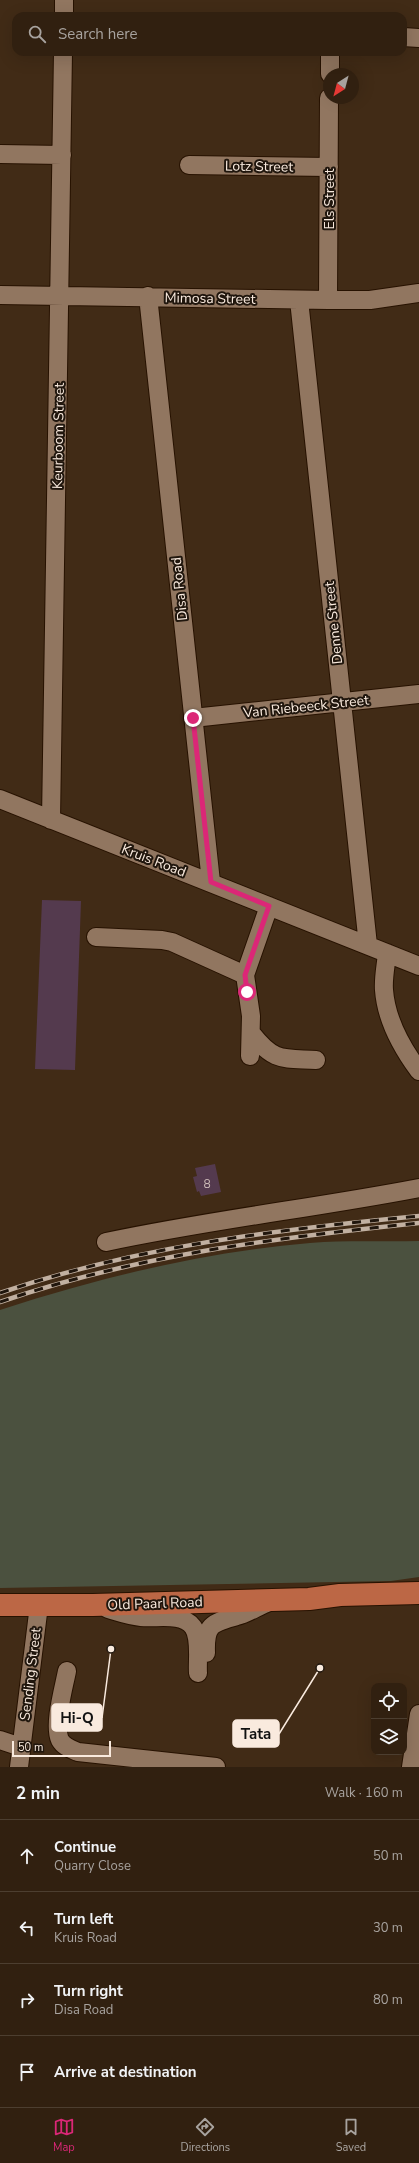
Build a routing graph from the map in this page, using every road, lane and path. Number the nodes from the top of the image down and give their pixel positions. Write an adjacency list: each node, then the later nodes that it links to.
1 (64, 0): 2 (street)
2 (64, 12)
3 (407, 37): 4 (street)
4 (419, 38)
5 (63, 56): 10 (street, Keurboom Street)
6 (330, 56): 7 (street)
7 (330, 68)
8 (330, 104): 12 (street, Els Street)
9 (0, 154): 10 (street)
10 (62, 155): 15 (street, Keurboom Street)
11 (189, 165): 12 (street, Lotz Street)
12 (329, 167): 18 (street, Els Street)
13 (419, 293): 18 (street, Mimosa Street)
14 (0, 295): 15 (street, Mimosa Street)
15 (60, 295): 16 (street, Mimosa Street); 23 (street, Keurboom Street)
16 (148, 296): 17 (street, Mimosa Street); 21 (street, Disa Road)
17 (299, 300): 18 (street, Mimosa Street); 20 (street, Denne Street)
18 (328, 300)
19 (419, 694): 20 (street, Van Riebeeck Street)
20 (342, 702): 21 (street, Van Riebeeck Street); 27 (street, Denne Street)
21 (193, 718): 24 (street, Disa Road)
22 (0, 799): 23 (street, Kruis Road)
23 (51, 820): 24 (street, Kruis Road)
24 (211, 882): 25 (street, Kruis Road)
25 (269, 906): 27 (street, Kruis Road); 30 (street)
26 (96, 937): 30 (street)
27 (368, 945): 28 (street, Kruis Road)
28 (387, 953): 29 (street, Kruis Road); 34 (street)
29 (419, 966)
30 (245, 975): 31 (street)
31 (252, 1034): 32 (street); 33 (street)
32 (250, 1056)
33 (316, 1060)
34 (419, 1071)
35 (419, 1188): 36 (street)
36 (106, 1242)
37 (419, 1593): 38 (main road, Old Paarl Road)
38 (309, 1599): 39 (main road, Old Paarl Road); 43 (main road, Old Paarl Road)
39 (271, 1600): 42 (main road, Old Paarl Road); 42 (street)
40 (0, 1605): 41 (main road, Old Paarl Road)
41 (39, 1605): 42 (main road, Old Paarl Road); 47 (street, Sending Street)
42 (93, 1605)
43 (419, 1608)
44 (67, 1671): 48 (street)
45 (419, 1714): 52 (street)
46 (0, 1740): 47 (street)
47 (22, 1747): 50 (street, Sending Street)
48 (77, 1759): 49 (street)
49 (111, 1760): 51 (street)
50 (19, 1767)
51 (216, 1767)
52 (411, 1767)

